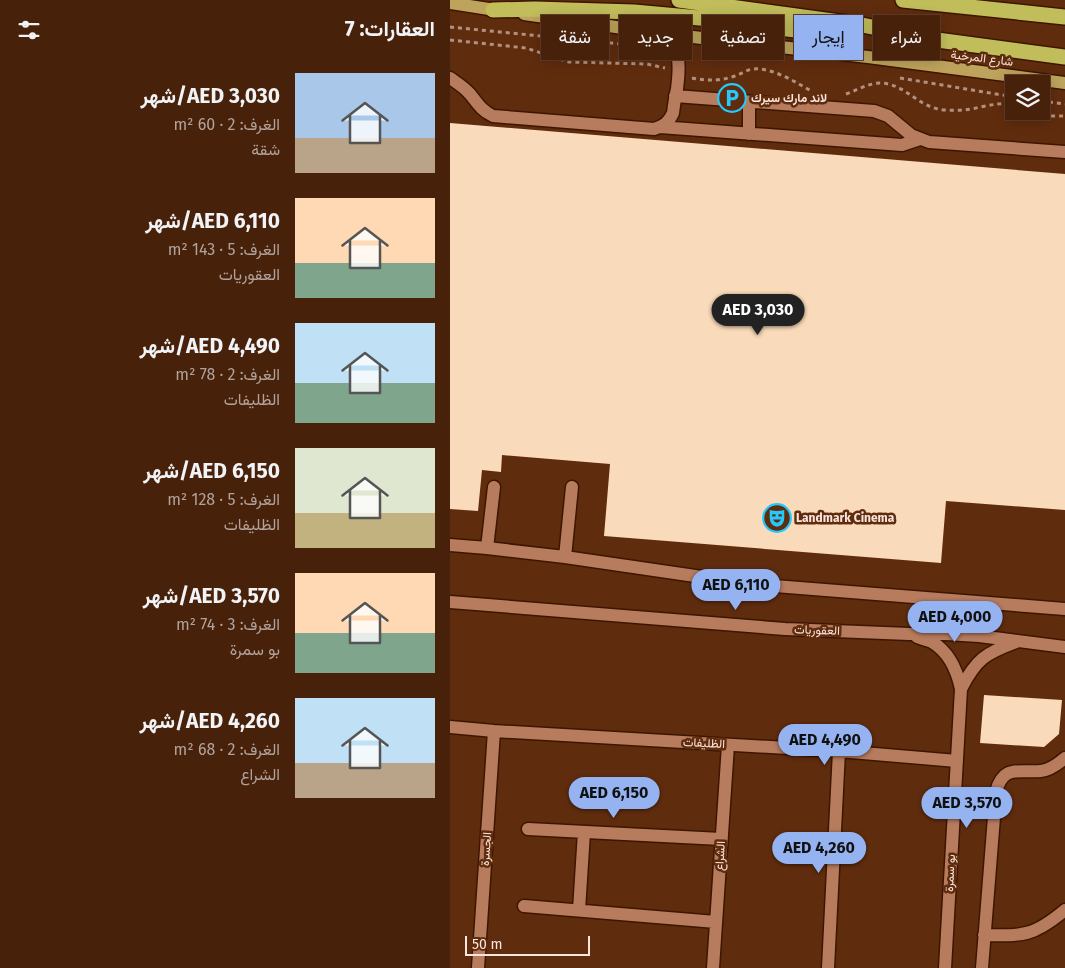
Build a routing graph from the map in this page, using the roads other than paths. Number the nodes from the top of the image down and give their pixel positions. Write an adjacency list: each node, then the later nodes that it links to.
1 (679, 0): 5 (highway)
2 (903, 0): 6 (highway)
3 (450, 3): 4 (main road, شارع المرخية)
4 (493, 10): 8 (main road, شارع المرخية); 9 (highway)
5 (794, 16)
6 (1065, 17)
7 (863, 26): 11 (highway)
8 (619, 28)
9 (794, 30)
10 (692, 37): 14 (main road, شارع المرخية)
11 (1065, 57)
12 (678, 60): 15 (street)
13 (450, 78): 17 (street)
14 (1065, 82)
15 (675, 96): 16 (street); 17 (street)
16 (749, 102): 18 (street); 19 (street)
17 (660, 127): 18 (street)
18 (749, 134): 19 (street)
19 (920, 139): 20 (street)
20 (1065, 152)
21 (494, 487): 24 (street)
22 (572, 487): 25 (street)
23 (450, 545): 24 (street)
24 (487, 548): 25 (street)
25 (565, 557): 27 (street)
26 (450, 602): 28 (street, العقوريات)
27 (1065, 609)
28 (908, 634): 29 (street, العقوريات); 31 (street, بو سمرة)
29 (1019, 642): 30 (street, العقوريات); 31 (street, بو سمرة)
30 (1065, 647)
31 (961, 689): 37 (street, بو سمرة)
32 (450, 727): 33 (street, الظليفات)
33 (494, 731): 34 (street, الظليفات); 46 (street, الجسرة)
34 (728, 744): 35 (street, الظليفات); 40 (street, الشراع)
35 (839, 751): 37 (street, الظليفات); 48 (street)
36 (1065, 758): 45 (street)
37 (957, 761): 49 (street, بو سمرة)
38 (528, 829): 39 (street)
39 (584, 832): 40 (street); 42 (street)
40 (721, 839): 44 (street, الشراع)
41 (524, 906): 42 (street)
42 (579, 910): 44 (street)
43 (1065, 910): 45 (street)
44 (716, 922): 47 (street, الشراع)
45 (984, 935): 50 (street)
46 (478, 968)
47 (714, 968)
48 (828, 968)
49 (945, 968)
50 (982, 968)

